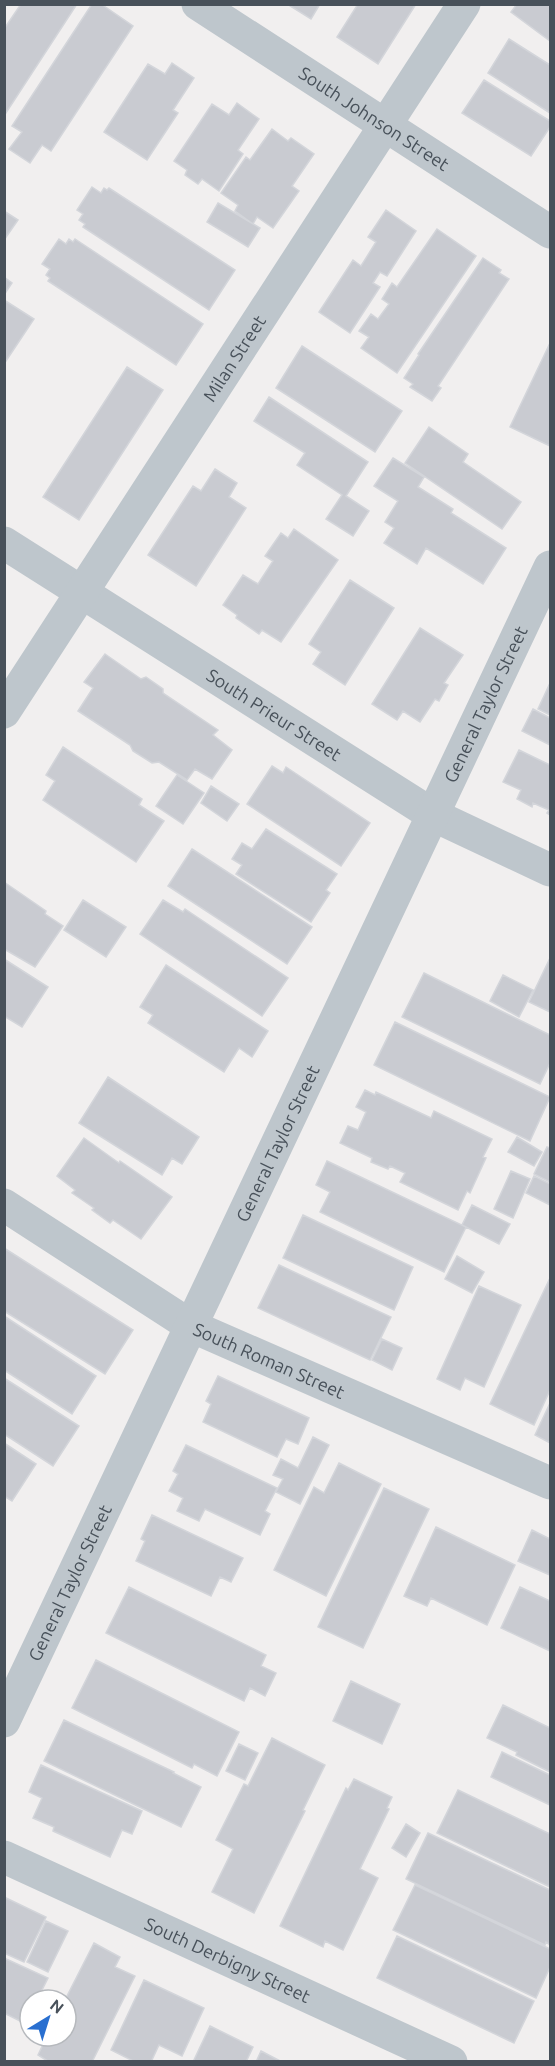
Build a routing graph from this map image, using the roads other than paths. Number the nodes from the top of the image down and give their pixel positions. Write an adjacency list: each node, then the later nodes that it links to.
1 (198, 4): 3 (street, South Johnson Street)
2 (464, 4): 3 (street, Milan Street)
3 (386, 125): 4 (street, South Johnson Street); 7 (street, Milan Street)
4 (550, 232)
5 (4, 543): 7 (street, South Prieur Street)
6 (550, 567): 9 (street, General Taylor Street)
7 (81, 593): 8 (street, Milan Street); 9 (street, South Prieur Street)
8 (4, 712)
9 (433, 815): 10 (street, South Prieur Street); 12 (street, General Taylor Street)
10 (550, 870)
11 (4, 1205): 12 (street, South Roman Street)
12 (191, 1326): 13 (street, South Roman Street); 14 (street, General Taylor Street)
13 (550, 1483)
14 (4, 1721)
15 (4, 1857): 16 (street, South Derbigny Street)
16 (451, 2061)

